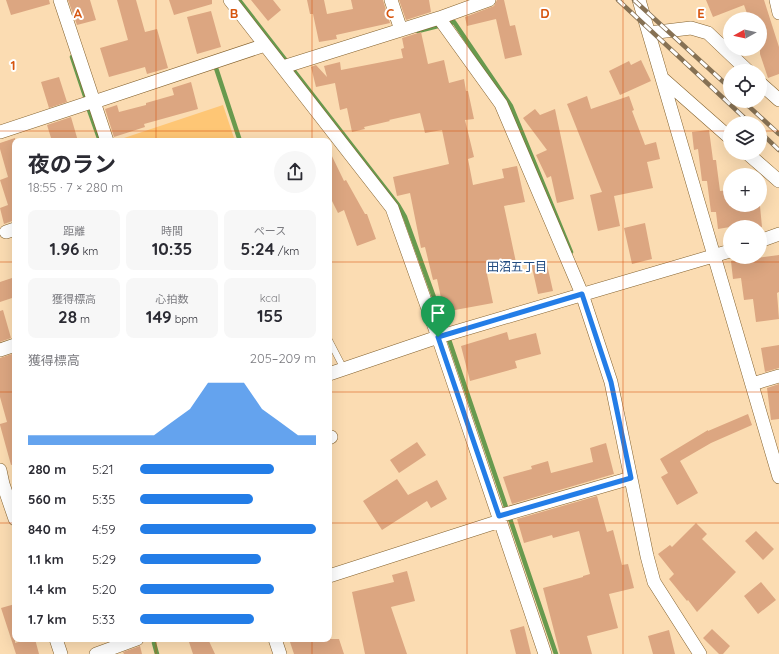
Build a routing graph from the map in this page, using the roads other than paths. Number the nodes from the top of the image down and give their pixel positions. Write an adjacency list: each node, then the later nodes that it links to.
1 (60, 0): 15 (street)
2 (230, 0): 9 (street)
3 (391, 0): 7 (street)
4 (489, 0): 6 (street)
5 (639, 0): 8 (street)
6 (439, 18): 7 (street); 25 (street)
7 (401, 30): 11 (street)
8 (649, 33): 10 (street); 12 (street)
9 (265, 45): 11 (street); 15 (street)
10 (741, 64)
11 (283, 67): 26 (street)
12 (662, 78): 17 (street); 24 (street)
13 (767, 89): 14 (street)
14 (779, 100)
15 (94, 101): 16 (street); 18 (street)
16 (0, 132)
17 (723, 132)
18 (106, 138)
19 (755, 160): 20 (street)
20 (779, 181)
21 (779, 234): 22 (street)
22 (767, 238)
23 (723, 253): 24 (street)
24 (714, 256): 25 (street); 33 (street)
25 (582, 294): 26 (street); 36 (street)
26 (438, 337): 30 (street); 39 (street)
27 (12, 346): 29 (street)
28 (332, 346): 30 (lane)
29 (0, 350)
30 (344, 369): 31 (street)
31 (332, 373)
32 (779, 376): 33 (street)
33 (752, 384): 35 (street)
34 (0, 470): 37 (street)
35 (779, 477)
36 (631, 478): 39 (street); 48 (street)
37 (6, 483): 38 (street)
38 (12, 507)
39 (500, 518): 40 (street); 47 (street)
40 (332, 575)
41 (57, 642): 44 (street)
42 (129, 642): 45 (street)
43 (276, 642): 46 (street)
44 (61, 654)
45 (96, 654)
46 (280, 654)
47 (545, 654)
48 (700, 654)

